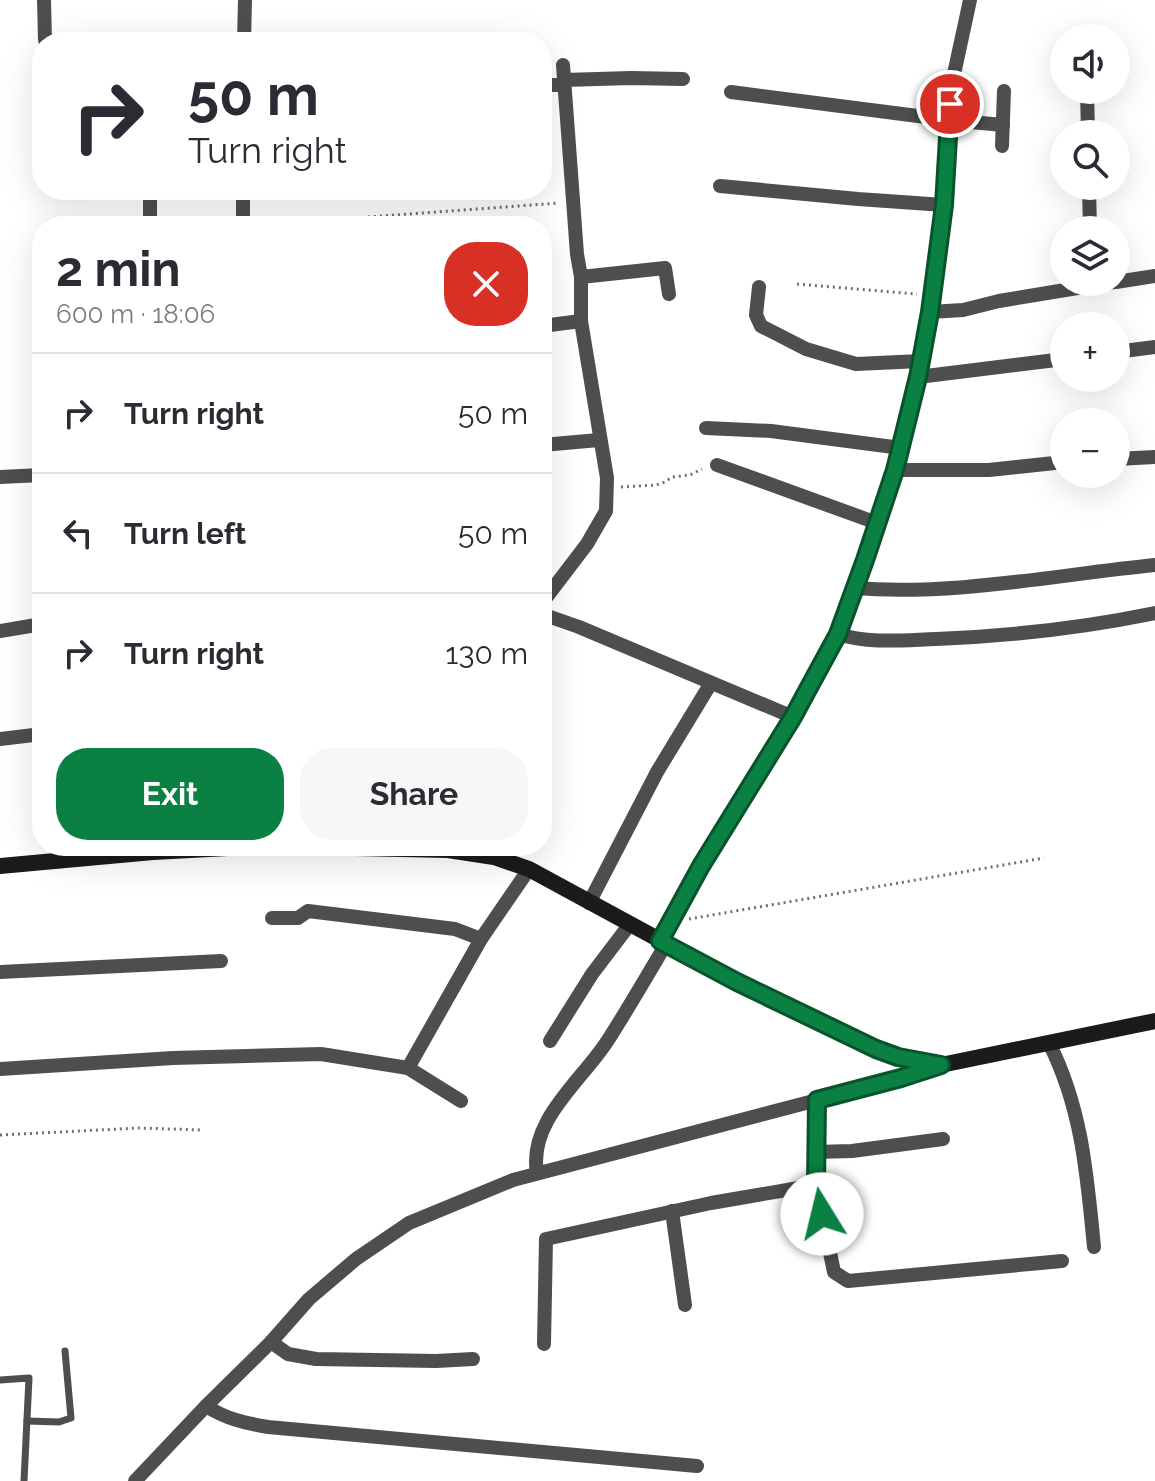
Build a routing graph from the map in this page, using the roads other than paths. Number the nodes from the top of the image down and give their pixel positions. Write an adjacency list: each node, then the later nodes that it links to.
1 (44, 0): 4 (street)
2 (245, 0): 5 (street)
3 (970, 0): 11 (street)
4 (45, 32)
5 (244, 32)
6 (564, 77): 7 (street); 8 (street); 17 (street)
7 (683, 79)
8 (552, 81)
9 (1004, 91): 12 (street)
10 (731, 92): 11 (street)
11 (949, 120): 12 (street); 15 (street)
12 (1003, 125): 13 (street)
13 (1002, 146)
14 (720, 186): 15 (street)
15 (944, 205): 22 (street)
16 (1155, 276): 18 (street)
17 (581, 277): 21 (street); 23 (street)
18 (1130, 280)
19 (759, 287): 27 (street)
20 (1050, 291): 22 (street)
21 (669, 294)
22 (930, 312): 27 (street)
23 (581, 321): 24 (street); 31 (street)
24 (552, 325)
25 (1155, 347): 26 (street)
26 (1130, 350)
27 (921, 361): 29 (street)
28 (1050, 361): 29 (street)
29 (918, 377): 33 (street)
30 (706, 428): 33 (street)
31 (599, 440): 32 (street); 44 (street)
32 (552, 444)
33 (901, 448): 38 (street)
34 (1155, 457): 35 (street)
35 (1130, 458)
36 (1050, 463): 38 (street)
37 (717, 465): 41 (street)
38 (895, 470): 41 (street)
39 (32, 475): 40 (street)
40 (0, 477)
41 (877, 523): 43 (street)
42 (1155, 565): 43 (street)
43 (854, 588): 49 (street)
44 (552, 590)
45 (1155, 613): 49 (street)
46 (552, 618): 50 (street)
47 (32, 626): 48 (street)
48 (0, 631)
49 (838, 634): 51 (street)
50 (711, 683): 51 (street); 58 (street)
51 (793, 717): 62 (street)
52 (32, 735): 53 (street)
53 (0, 739)
54 (109, 856): 56 (main road)
55 (487, 856): 57 (main road)
56 (0, 866)
57 (529, 869): 58 (main road); 61 (street)
58 (589, 903): 60 (main road)
59 (272, 918): 61 (street)
60 (630, 924): 62 (main road); 66 (street)
61 (481, 939): 69 (street)
62 (663, 943): 68 (main road); 75 (street)
63 (221, 961): 64 (street)
64 (0, 972)
65 (1155, 1021): 67 (main road)
66 (550, 1041)
67 (1049, 1043): 68 (main road); 78 (street)
68 (941, 1065): 71 (street)
69 (408, 1068): 70 (street); 72 (street)
70 (0, 1069)
71 (817, 1100): 74 (street); 75 (street)
72 (461, 1101)
73 (943, 1139): 74 (street)
74 (815, 1152): 76 (street)
75 (537, 1173): 81 (street)
76 (816, 1185): 77 (street); 79 (street)
77 (672, 1211): 80 (street); 82 (street)
78 (1094, 1247)
79 (1062, 1261)
80 (685, 1305)
81 (271, 1342): 84 (street); 86 (street)
82 (544, 1344)
83 (65, 1351): 87 (lane)
84 (473, 1359)
85 (0, 1380): 87 (lane)
86 (206, 1406): 88 (street); 90 (street)
87 (27, 1421): 89 (lane)
88 (697, 1466)
89 (24, 1481)
90 (135, 1481)

